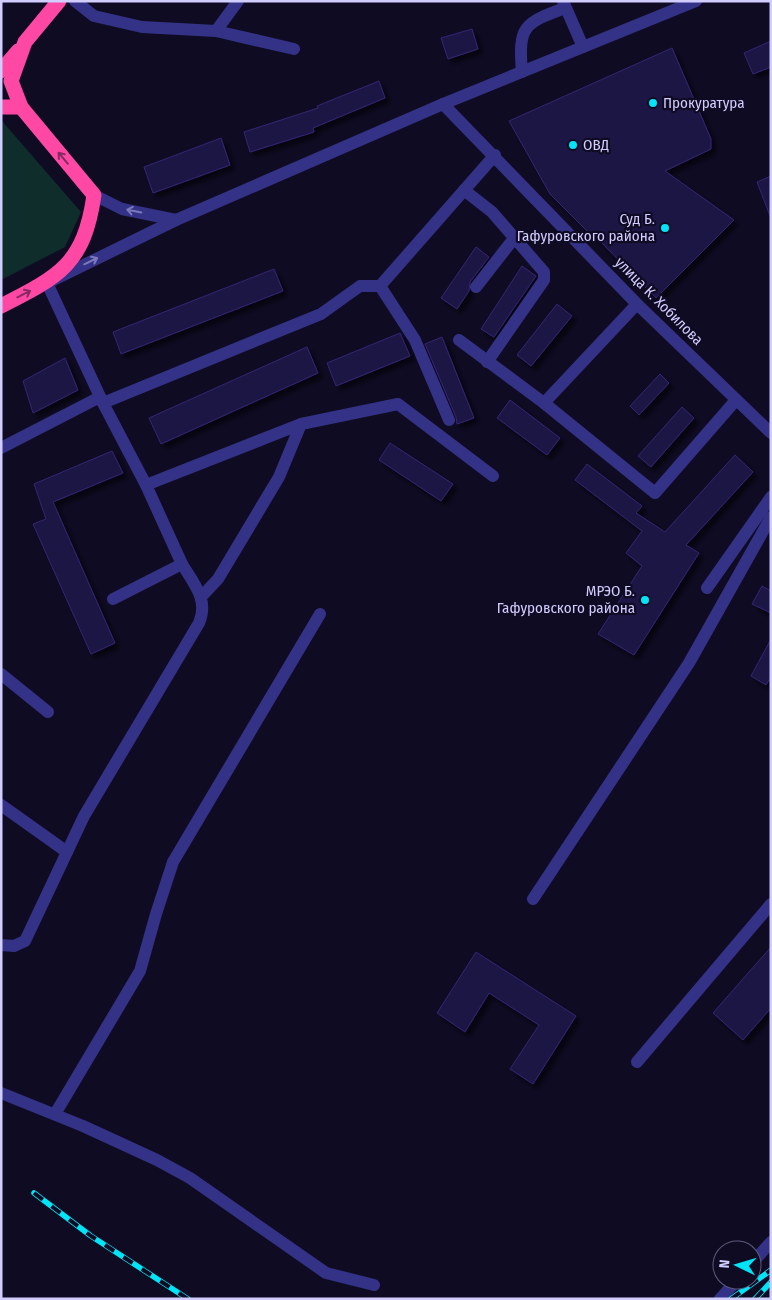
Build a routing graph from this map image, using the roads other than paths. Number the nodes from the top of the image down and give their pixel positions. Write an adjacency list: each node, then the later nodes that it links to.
1 (59, 1): 7 (highway)
2 (75, 1): 6 (street)
3 (238, 1): 6 (street)
4 (696, 1): 8 (street)
5 (564, 4): 8 (street); 11 (street)
6 (216, 31): 9 (street)
7 (25, 42): 10 (highway); 14 (highway)
8 (583, 47): 11 (street)
9 (294, 48)
10 (1, 71)
11 (522, 72): 12 (street)
12 (443, 104): 15 (street, улица К. Хобилова); 18 (street)
13 (1, 107): 14 (highway)
14 (21, 108): 17 (highway, one-way to 14)
15 (494, 155): 16 (street); 23 (street, улица К. Хобилова)
16 (464, 190): 19 (street); 21 (street)
17 (94, 195): 18 (street, one-way to 17); 20 (highway)
18 (176, 220): 20 (street, one-way to 18)
19 (515, 237): 22 (street); 26 (street)
20 (47, 282): 24 (highway, one-way to 20); 27 (street)
21 (380, 286): 27 (street); 30 (street)
22 (476, 287)
23 (637, 304): 28 (street, улица К. Хобилова); 29 (street)
24 (1, 306)
25 (459, 340): 26 (street)
26 (487, 362): 29 (street)
27 (101, 400): 33 (street); 35 (street)
28 (736, 400): 29 (street); 32 (street, улица К. Хобилова)
29 (544, 403)
30 (450, 420)
31 (301, 424): 34 (street); 35 (street); 40 (street)
32 (771, 433)
33 (1, 448)
34 (493, 476)
35 (146, 485): 38 (street)
36 (771, 497): 39 (street)
37 (771, 517): 47 (street)
38 (182, 564): 40 (street); 41 (street)
39 (707, 588)
40 (202, 596): 46 (street)
41 (113, 599)
42 (320, 614): 52 (street)
43 (1, 674): 44 (street)
44 (48, 712)
45 (1, 805): 46 (street)
46 (67, 852): 49 (street)
47 (533, 899)
48 (771, 904): 50 (street)
49 (1, 945)
50 (637, 1062)
51 (1, 1093): 52 (street)
52 (56, 1114): 55 (street)
53 (771, 1242): 54 (street)
54 (762, 1252)
55 (374, 1285)

